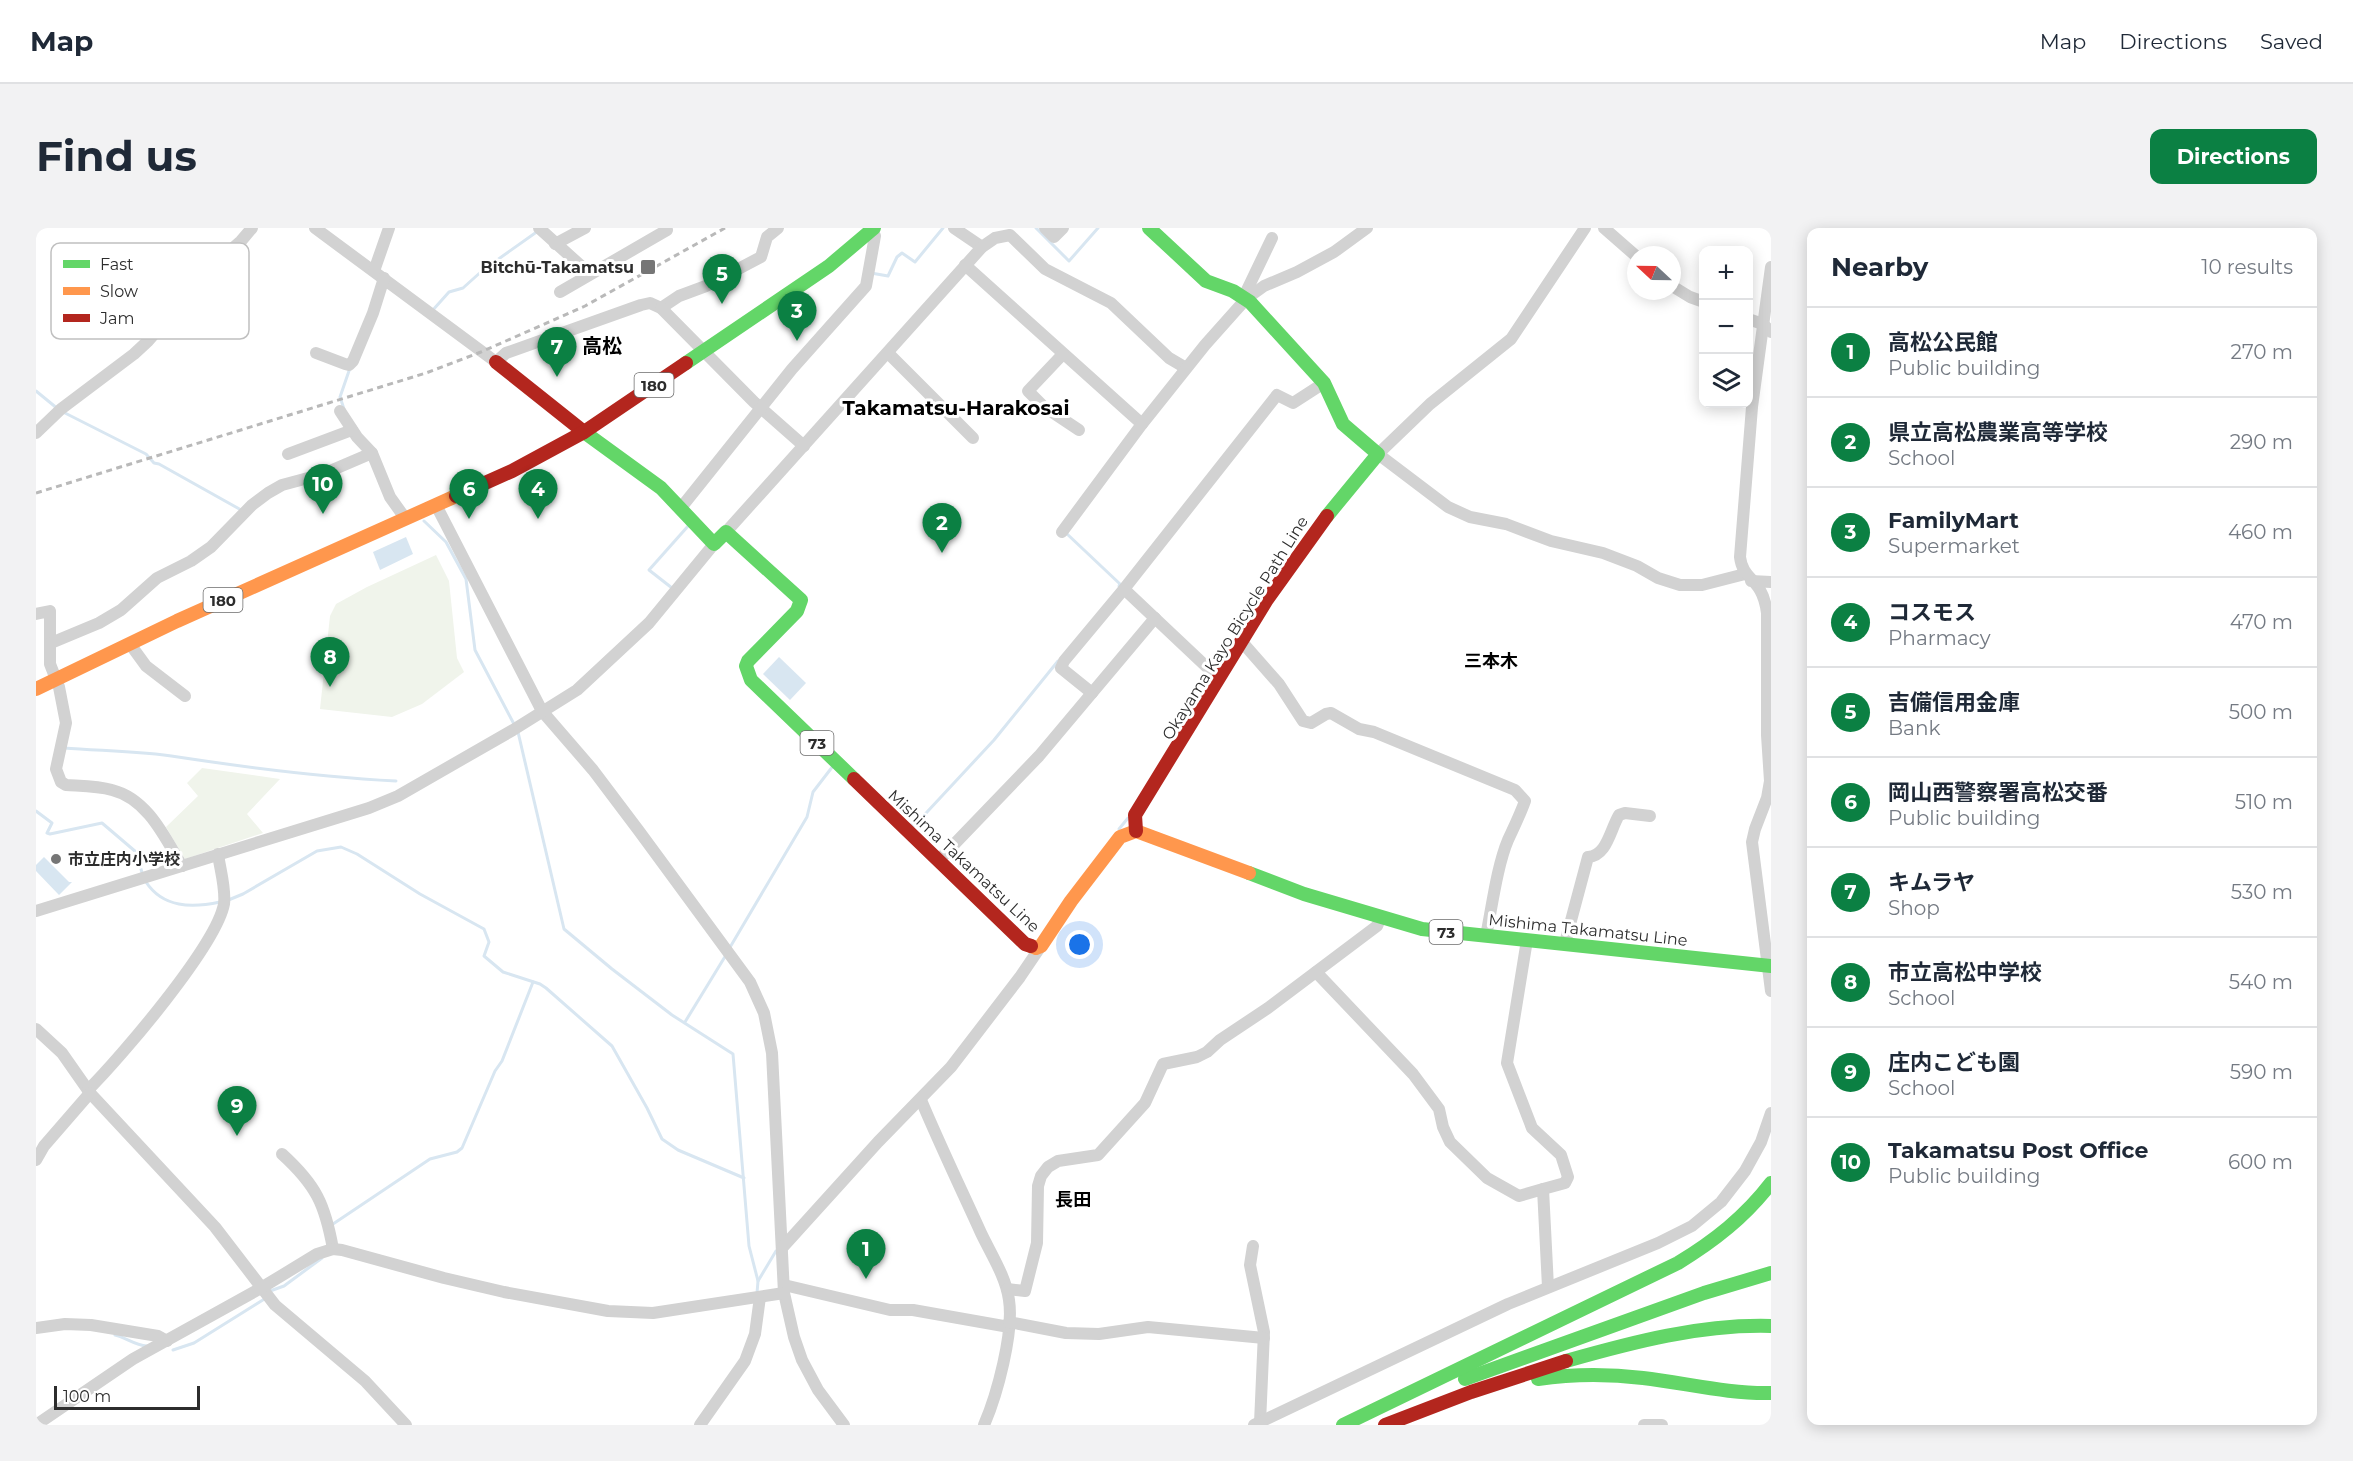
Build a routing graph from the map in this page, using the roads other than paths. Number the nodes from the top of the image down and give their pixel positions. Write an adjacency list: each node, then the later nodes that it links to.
1 (252, 228): 18 (street)
2 (315, 228): 24 (street)
3 (389, 228): 24 (street)
4 (585, 228): 19 (street)
5 (666, 228): 25 (street)
6 (778, 228): 30 (street)
7 (954, 228): 20 (street)
8 (1045, 228): 9 (street)
9 (1063, 228)
10 (1149, 228): 28 (main road)
11 (1367, 228): 28 (street)
12 (1585, 228): 50 (street)
13 (1604, 228): 21 (street)
14 (540, 229): 19 (street)
15 (873, 229): 34 (main road, 180); 41 (street)
16 (1013, 232): 20 (street); 39 (street)
17 (1272, 238): 28 (street)
18 (239, 243)
19 (555, 244): 25 (street)
20 (981, 247): 22 (street)
21 (1627, 248)
22 (965, 265): 36 (street); 37 (street)
23 (1771, 267): 32 (street)
24 (377, 271): 35 (street); 38 (street)
25 (590, 274): 26 (street)
26 (560, 292)
27 (1681, 292): 29 (street)
28 (1245, 296): 39 (street); 40 (main road)
29 (1699, 300)
30 (661, 308): 34 (street); 38 (street)
31 (1753, 321): 32 (street)
32 (1767, 328): 59 (street)
33 (150, 339): 47 (street)
34 (704, 352): 41 (street); 46 (main road, 180)
35 (316, 353)
36 (888, 353): 48 (street); 49 (street)
37 (1063, 354): 43 (street); 45 (street)
38 (496, 362): 46 (main road)
39 (1184, 367): 43 (street)
40 (1324, 382): 50 (main road); 61 (street)
41 (762, 407): 49 (street); 54 (street)
42 (340, 411): 44 (street)
43 (1140, 422): 56 (street)
44 (352, 430): 51 (street); 52 (street)
45 (1078, 430)
46 (584, 432): 53 (main road, 180); 54 (main road)
47 (36, 433)
48 (973, 438)
49 (804, 446): 57 (street)
50 (1376, 452): 59 (street); 64 (main road, Okayama Kayo Bicycle Path Line)
51 (288, 454)
52 (373, 457): 55 (street); 65 (street)
53 (436, 505): 55 (main road, 180); 72 (street)
54 (680, 509): 58 (main road)
55 (412, 516): 66 (main road, 180)
56 (1064, 530)
57 (726, 532): 58 (main road); 77 (main road, Mishima Takamatsu Line / 73)
58 (714, 544): 72 (street)
59 (1748, 578): 60 (street); 73 (street)
60 (1771, 582)
61 (1124, 589): 63 (street); 70 (street)
62 (36, 614): 65 (street)
63 (1155, 618): 67 (street); 70 (street)
64 (1242, 642): 67 (main road, Okayama Kayo Bicycle Path Line); 81 (street)
65 (51, 643): 68 (street)
66 (130, 644): 68 (main road, 180); 71 (street)
67 (1217, 675): 75 (main road, Okayama Kayo Bicycle Path Line)
68 (56, 679): 69 (main road, 180); 78 (street)
69 (36, 689)
70 (1092, 693): 77 (street)
71 (185, 696)
72 (542, 711): 76 (street); 97 (street)
73 (1767, 808): 85 (street)
74 (1650, 816): 83 (street)
75 (1136, 831): 80 (main road, Mishima Takamatsu Line / 73); 84 (main road, Mishima Takamatsu Line)
76 (218, 854): 78 (street); 89 (street)
77 (939, 860): 84 (main road, Mishima Takamatsu Line / 73)
78 (182, 866): 79 (street)
79 (36, 911)
80 (1381, 917): 81 (main road, Mishima Takamatsu Line / 73); 86 (street)
81 (1486, 936): 82 (main road, Mishima Takamatsu Line / 73)
82 (1527, 940): 83 (main road, Mishima Takamatsu Line / 73); 95 (street)
83 (1565, 943): 85 (main road, Mishima Takamatsu Line / 73)
84 (1036, 947): 90 (street)
85 (1769, 966): 87 (street)
86 (1316, 972): 95 (street); 102 (street)
87 (1771, 992)
88 (36, 1029): 89 (street)
89 (90, 1089): 93 (street); 103 (street)
90 (921, 1100): 97 (street); 102 (street)
91 (1771, 1113): 100 (street)
92 (282, 1154): 98 (street)
93 (36, 1160)
94 (1771, 1183): 118 (main road)
95 (1542, 1189): 100 (street)
96 (1253, 1246): 108 (street)
97 (782, 1248): 101 (street)
98 (326, 1251): 103 (street); 104 (street)
99 (1771, 1273): 118 (main road)
100 (1548, 1287): 112 (street)
101 (784, 1289): 104 (street); 105 (street); 116 (street)
102 (1007, 1289): 105 (street)
103 (266, 1294): 109 (street); 114 (street)
104 (758, 1297): 115 (street)
105 (1009, 1325): 108 (street); 117 (street)
106 (1771, 1326): 111 (main road)
107 (36, 1328): 109 (street)
108 (1264, 1338): 112 (street)
109 (167, 1341): 113 (street)
110 (1771, 1393): 111 (main road)
111 (1416, 1412): 119 (main road)
112 (1257, 1424)
113 (36, 1425)
114 (406, 1425)
115 (700, 1425)
116 (844, 1425)
117 (984, 1425)
118 (1344, 1425)
119 (1385, 1425)
120 (1644, 1425): 121 (street)
121 (1662, 1425)

